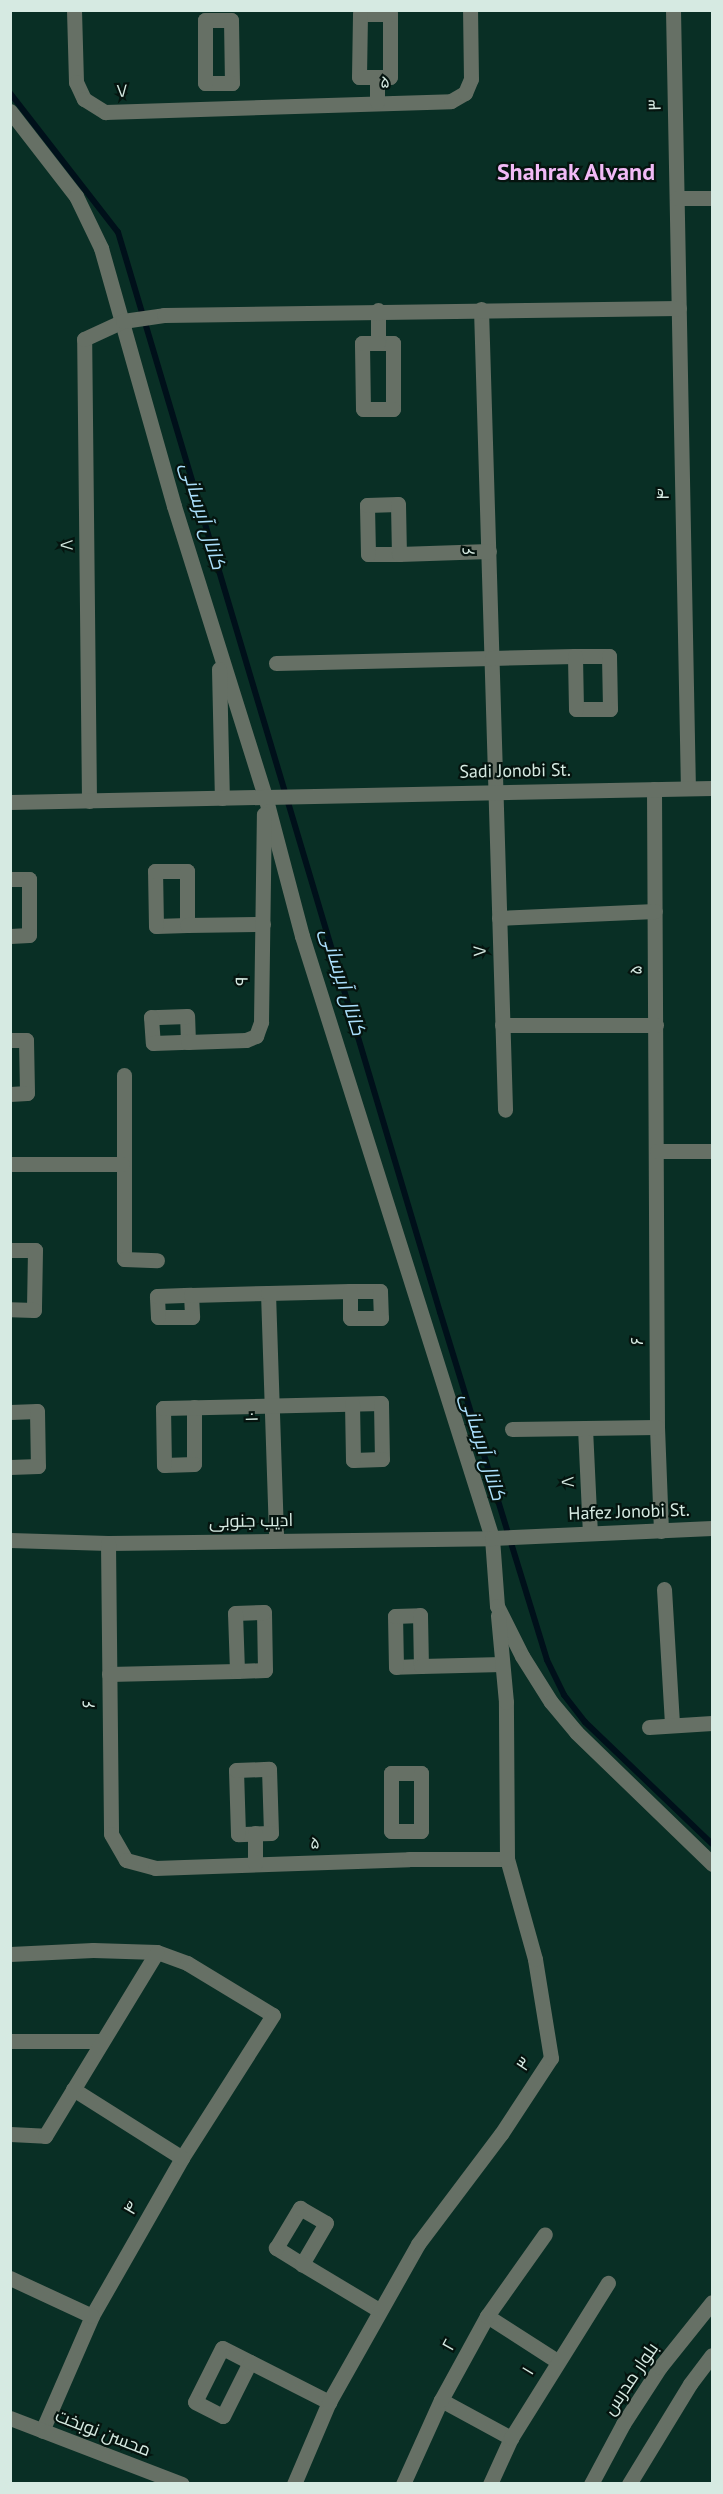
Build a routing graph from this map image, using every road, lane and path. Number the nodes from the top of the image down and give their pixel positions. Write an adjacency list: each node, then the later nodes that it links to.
1 (75, 10): 7 (street, ۷)
2 (470, 10): 6 (street, ۵)
3 (673, 10): 9 (street, ۳)
4 (377, 77): 6 (street)
5 (219, 83): 7 (street)
6 (377, 102): 7 (street, ۵)
7 (219, 106)
8 (10, 111): 14 (street, ۳)
9 (676, 198): 10 (street); 11 (street, ۴)
10 (712, 198)
11 (679, 308): 12 (street); 22 (street, ۴)
12 (482, 309): 13 (street); 16 (street, ۶)
13 (378, 310): 14 (street); 15 (street)
14 (127, 321): 18 (street, ۳); 28 (street, ۸)
15 (378, 343): 15 (street)
16 (489, 551): 17 (street); 20 (street, ۶)
17 (399, 554)
18 (219, 651): 26 (street, ۳); 27 (street)
19 (575, 656): 20 (street)
20 (492, 658): 21 (street); 25 (street, ۶)
21 (276, 663)
22 (688, 788): 23 (street, Sadi Jonobi St.); 24 (street, Sadi Jonobi St.)
23 (712, 788)
24 (654, 789): 25 (street, Sadi Jonobi St.); 31 (street, ۵)
25 (496, 791): 26 (street, Sadi Jonobi St.); 32 (street, ۷)
26 (264, 796): 27 (street, Sadi Jonobi St.); 33 (street, ۹); 64 (street, ۳)
27 (222, 798): 28 (street, Sadi Jonobi St.)
28 (89, 801): 29 (street, Sadi Jonobi St.)
29 (10, 802)
30 (10, 879): 35 (street)
31 (655, 911): 32 (street); 37 (street, ۵)
32 (499, 918): 36 (street, ۷)
33 (263, 924): 34 (street); 39 (street, ۹)
34 (187, 925)
35 (10, 936)
36 (502, 1025): 37 (street); 42 (street, ۷)
37 (656, 1025): 44 (street, ۵)
38 (10, 1040): 41 (street)
39 (188, 1042): 39 (street, ۹)
40 (124, 1075): 46 (street)
41 (10, 1094)
42 (505, 1110)
43 (712, 1150): 44 (street)
44 (657, 1151): 57 (street, ۶)
45 (10, 1164): 46 (street)
46 (122, 1164): 48 (street)
47 (10, 1250): 52 (street)
48 (158, 1260)
49 (350, 1291): 50 (street)
50 (268, 1293): 51 (street); 54 (street, ۱۰)
51 (191, 1295)
52 (10, 1310)
53 (352, 1404): 54 (street)
54 (272, 1406): 55 (street); 66 (street, ۱۰)
55 (194, 1407)
56 (10, 1412): 60 (street)
57 (657, 1427): 58 (street); 62 (street, ۶)
58 (585, 1428): 59 (street); 63 (street, ۸)
59 (512, 1429)
60 (10, 1467)
61 (712, 1528): 62 (street, Hafez Jonobi St.)
62 (661, 1531): 63 (street, Hafez Jonobi St.)
63 (590, 1533): 64 (street, Hafez Jonobi St.)
64 (492, 1538): 66 (street, ادیب جنوبی); 69 (street, ۳)
65 (10, 1540): 67 (street, ادیب جنوبی)
66 (276, 1540): 67 (street, ادیب جنوبی)
67 (108, 1543): 73 (street, ۶)
68 (664, 1589): 75 (street)
69 (497, 1606): 70 (street, ۳); 83 (street)
70 (502, 1664): 71 (street); 80 (street, ۳)
71 (421, 1666)
72 (237, 1671): 73 (street)
73 (109, 1674): 81 (street, ۶)
74 (712, 1723): 75 (street)
75 (672, 1724): 76 (street)
76 (649, 1727)
77 (408, 1831): 79 (street)
78 (255, 1833): 78 (street); 82 (street)
79 (409, 1859): 80 (street, ۵); 82 (street, ۵)
80 (507, 1859): 96 (street, ۳)
81 (126, 1860): 82 (street, ۵)
82 (255, 1864)
83 (712, 1864)
84 (157, 1952): 85 (street); 87 (street); 90 (street, ۴)
85 (10, 1954)
86 (10, 2041): 87 (street)
87 (102, 2041): 88 (street)
88 (73, 2089): 89 (street); 90 (street)
89 (10, 2134)
90 (182, 2158): 97 (street, ۴)
91 (545, 2234): 98 (street, ۲)
92 (302, 2264): 96 (street)
93 (10, 2278): 97 (street)
94 (608, 2283): 100 (street, ۱)
95 (712, 2302): 111 (street, بلوار مدرس)
96 (379, 2310): 103 (street, ۳)
97 (92, 2316): 105 (street, ۴)
98 (487, 2316): 100 (street); 102 (street, ۲)
99 (712, 2355): 112 (street)
100 (557, 2361): 106 (street, ۱)
101 (250, 2362): 103 (street)
102 (441, 2400): 106 (street); 109 (street, ۲)
103 (329, 2402): 108 (street, ۳)
104 (10, 2418): 105 (street, محسن نوبخت)
105 (42, 2431): 107 (street, محسن نوبخت)
106 (511, 2438): 110 (street, ۱)
107 (182, 2484)
108 (294, 2484)
109 (403, 2484)
110 (490, 2484)
111 (591, 2484)
112 (629, 2484)

